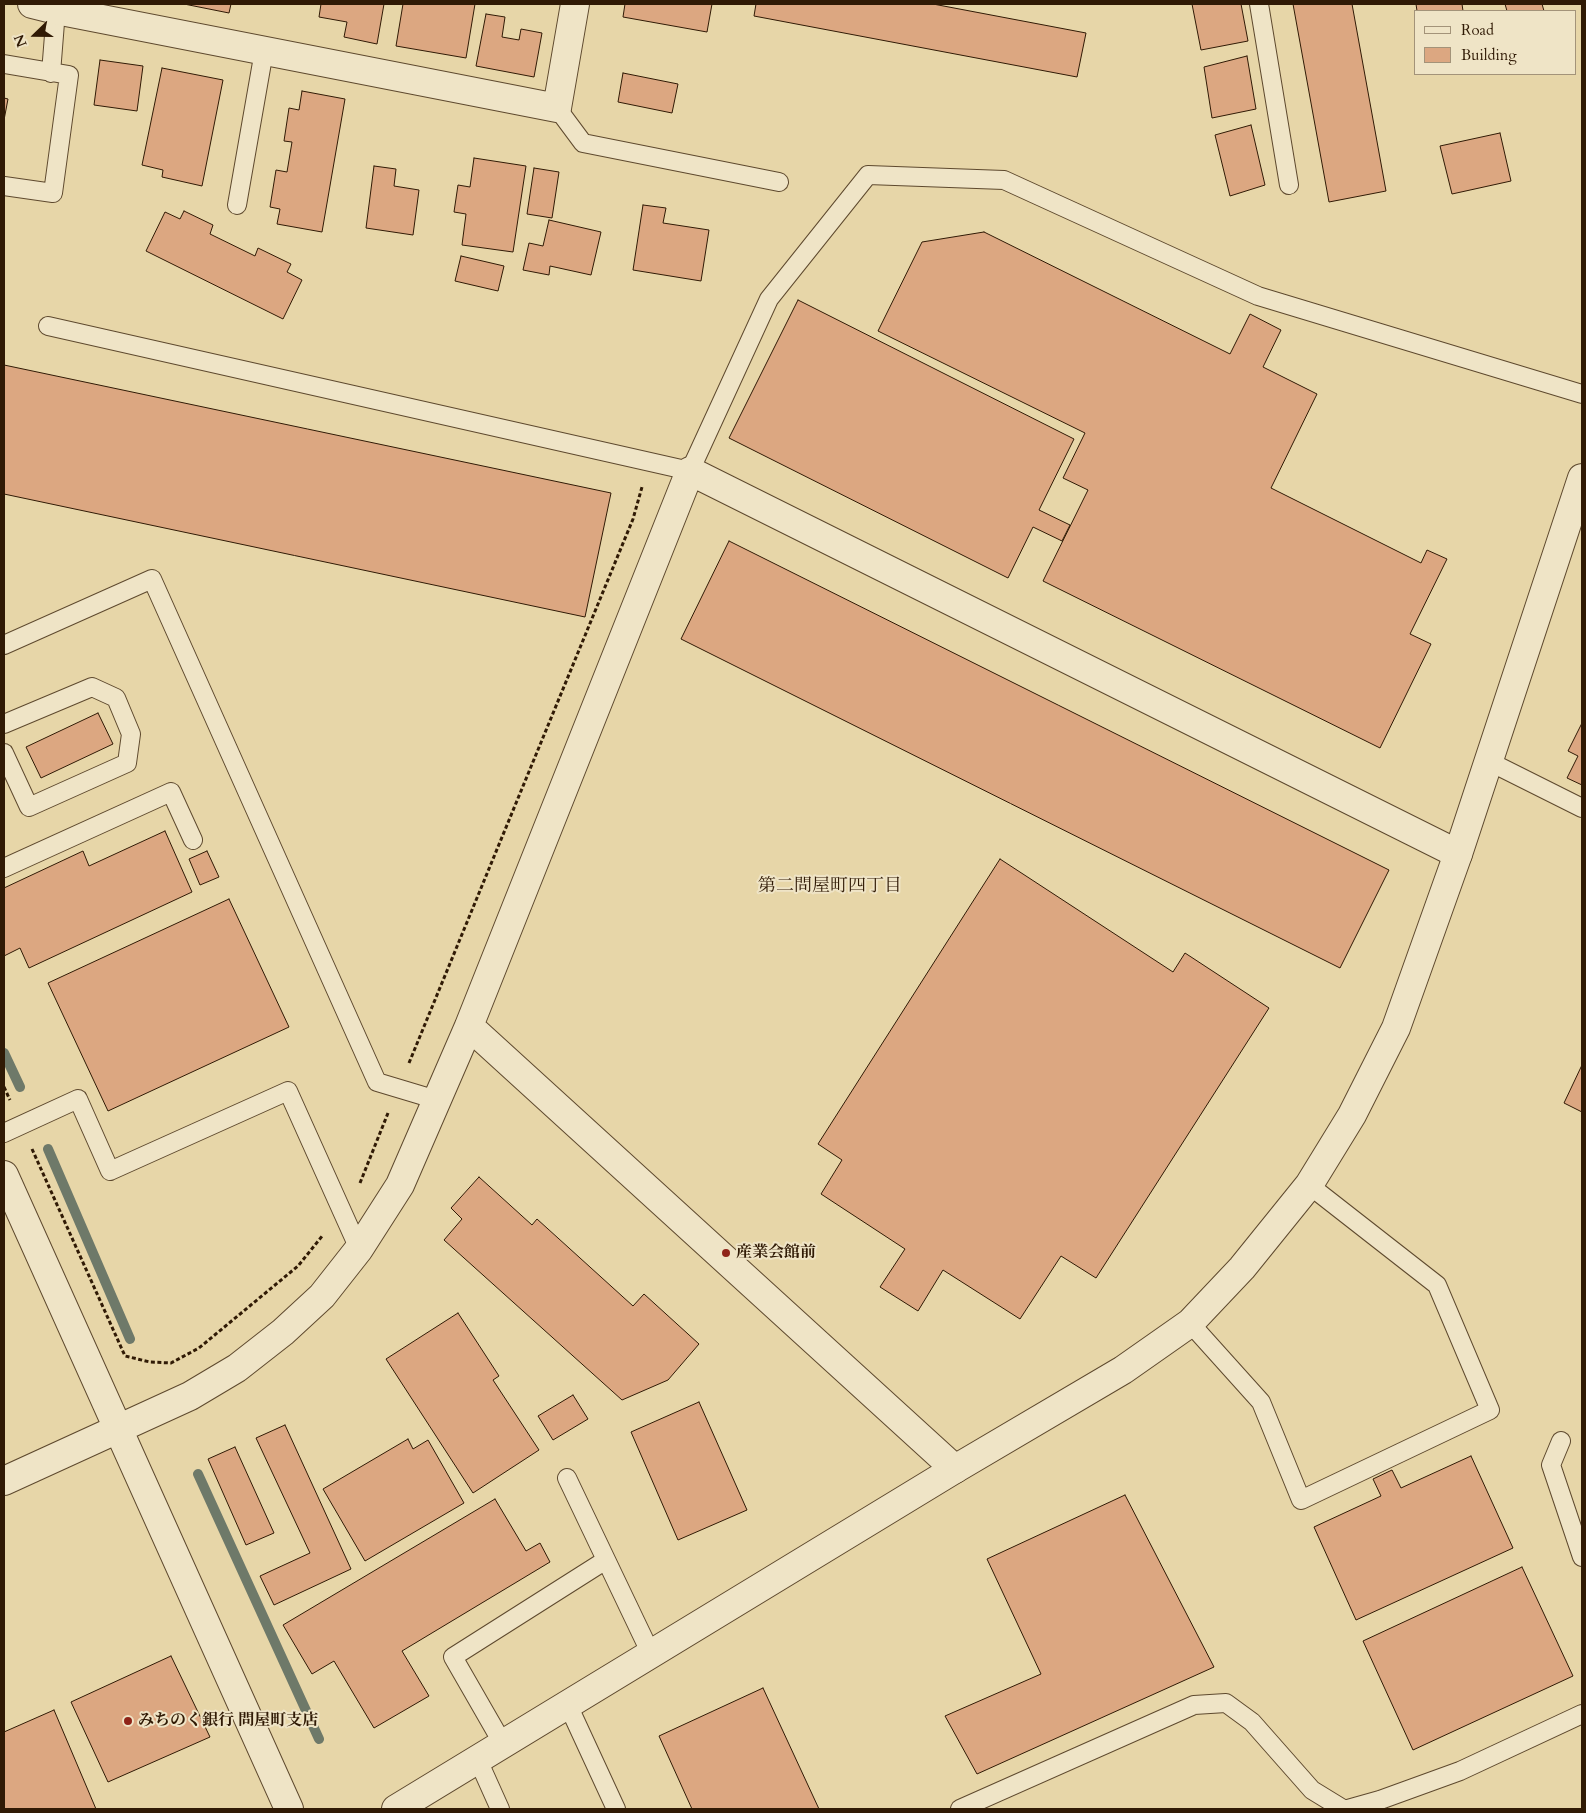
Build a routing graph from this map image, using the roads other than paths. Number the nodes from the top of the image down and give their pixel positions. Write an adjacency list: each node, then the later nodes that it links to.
1 (575, 4): 7 (street)
2 (1259, 4): 9 (lane)
3 (44, 7): 4 (street); 6 (lane)
4 (264, 50): 7 (street); 11 (lane)
5 (4, 64): 6 (lane)
6 (51, 73): 10 (lane)
7 (557, 108): 8 (lane)
8 (779, 182)
9 (1289, 184)
10 (4, 186)
11 (237, 205)
12 (48, 326): 14 (lane)
13 (1582, 394): 14 (lane)
14 (690, 471): 22 (street); 24 (street)
15 (1582, 478): 19 (street)
16 (4, 645): 25 (lane)
17 (4, 724): 18 (lane)
18 (4, 753)
19 (1488, 761): 20 (lane); 22 (street)
20 (1582, 808)
21 (193, 840): 23 (lane)
22 (1458, 854): 28 (street)
23 (4, 868)
24 (469, 1026): 25 (street); 33 (street)
25 (437, 1100): 29 (street)
26 (4, 1133): 29 (lane)
27 (4, 1175): 31 (street)
28 (1309, 1185): 30 (street); 30 (lane)
29 (359, 1249): 31 (street)
30 (1190, 1323): 33 (street)
31 (118, 1429): 35 (street); 43 (street)
32 (1561, 1441): 36 (lane)
33 (955, 1469): 38 (street)
34 (566, 1478): 37 (lane)
35 (4, 1481)
36 (1582, 1557)
37 (606, 1560): 38 (lane); 41 (lane)
38 (652, 1654): 39 (street)
39 (568, 1705): 41 (street); 46 (lane)
40 (1582, 1714): 49 (lane)
41 (503, 1744): 42 (street)
42 (478, 1760): 44 (street); 45 (lane)
43 (289, 1809)
44 (396, 1809)
45 (500, 1809)
46 (616, 1809)
47 (960, 1809): 48 (lane)
48 (1343, 1809)
49 (1348, 1809)

